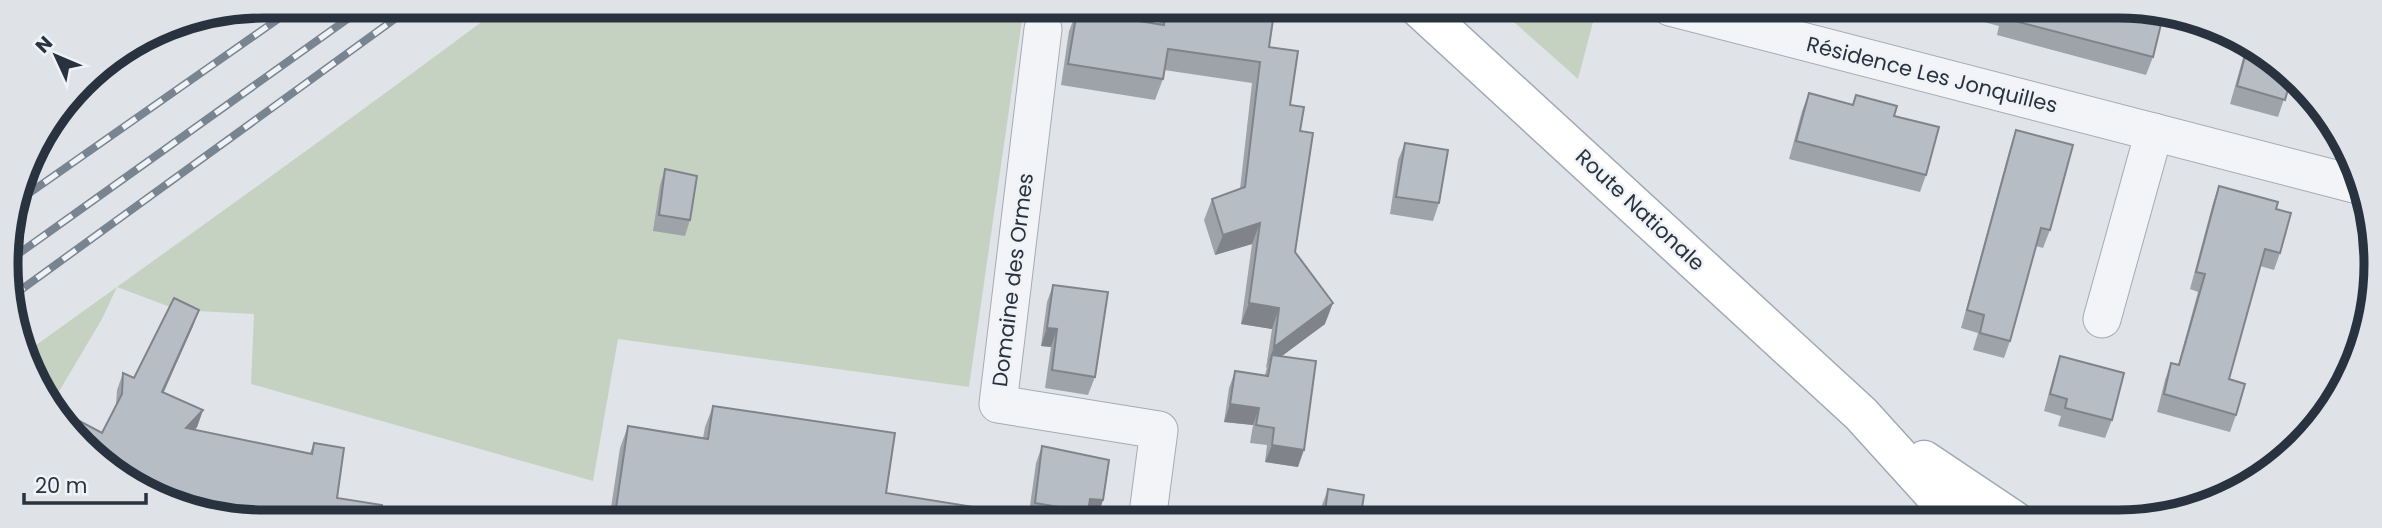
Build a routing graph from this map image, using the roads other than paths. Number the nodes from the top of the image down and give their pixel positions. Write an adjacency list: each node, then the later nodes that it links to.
1 (1430, 18): 7 (main road, Route Nationale)
2 (1713, 18): 4 (street, Résidence Les Jonquilles)
3 (1043, 29): 8 (street, Domaine des Ormes)
4 (2154, 132): 5 (street, Résidence Les Jonquilles); 6 (street)
5 (2350, 183)
6 (2102, 319)
7 (1861, 414): 9 (main road, Route Nationale); 10 (main road, Route Nationale)
8 (1148, 510)
9 (1948, 510)
10 (1998, 510)

